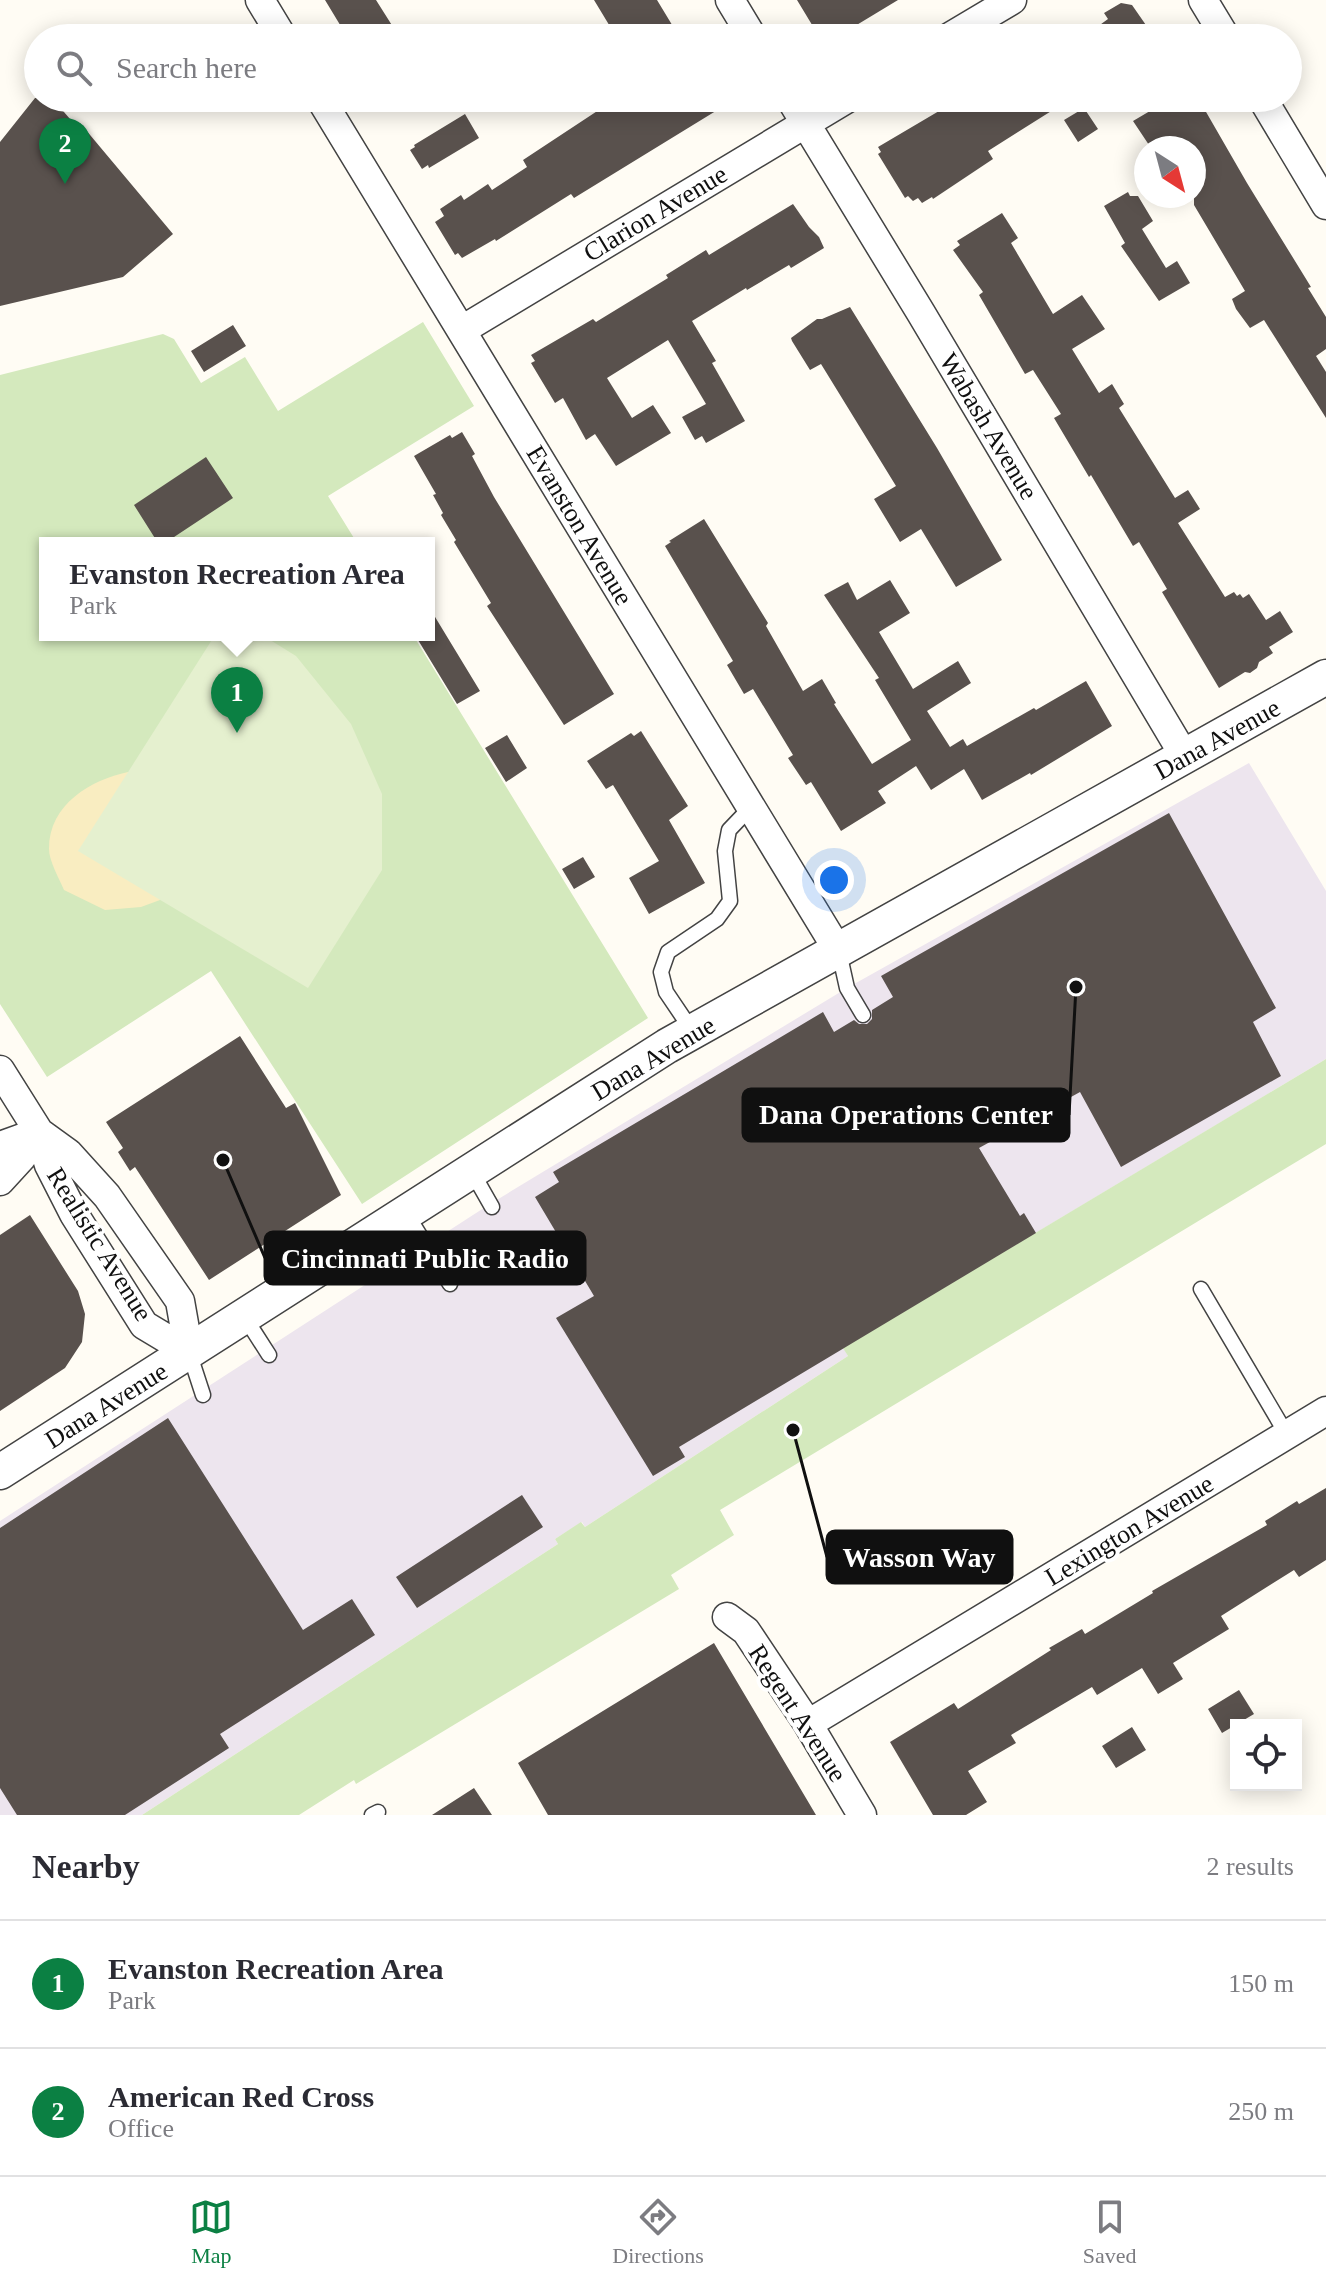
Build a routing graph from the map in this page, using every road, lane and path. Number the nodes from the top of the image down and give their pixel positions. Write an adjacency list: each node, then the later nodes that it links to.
1 (260, 0): 5 (street)
2 (730, 0): 6 (street)
3 (1012, 0): 7 (street)
4 (1203, 0): 8 (street)
5 (275, 24)
6 (745, 24)
7 (972, 24)
8 (1218, 24)
9 (329, 112): 15 (street, Evanston Avenue)
10 (798, 112): 13 (street, Wabash Avenue)
11 (824, 112): 13 (street, Clarion Avenue)
12 (1270, 112): 14 (street)
13 (805, 123): 15 (street, Clarion Avenue); 17 (street, Wabash Avenue)
14 (1326, 205)
15 (462, 330): 18 (street, Evanston Avenue)
16 (1326, 677): 17 (street, Dana Avenue)
17 (1185, 757): 19 (street, Dana Avenue)
18 (751, 807): 19 (street, Evanston Avenue); 21 (lane)
19 (839, 952): 20 (lane); 21 (street, Dana Avenue)
20 (863, 1015)
21 (693, 1032): 25 (street, Dana Avenue)
22 (0, 1070): 23 (street, Realistic Avenue)
23 (39, 1132): 24 (street); 26 (street); 32 (street, Realistic Avenue); 32 (street, Realistic Avenue)
24 (0, 1146)
25 (471, 1170): 27 (lane); 28 (street, Dana Avenue)
26 (0, 1181)
27 (492, 1207)
28 (405, 1212): 29 (lane); 31 (street, Dana Avenue)
29 (450, 1284)
30 (1201, 1289): 36 (lane)
31 (244, 1316): 32 (street, Dana Avenue); 33 (lane)
32 (189, 1352): 34 (lane); 37 (street, Dana Avenue)
33 (269, 1355)
34 (203, 1395)
35 (1326, 1411): 36 (street, Lexington Avenue)
36 (1287, 1435): 39 (street, Lexington Avenue)
37 (0, 1472)
38 (727, 1617): 39 (street, Regent Avenue)
39 (808, 1724): 40 (street, Regent Avenue)
40 (862, 1815)

